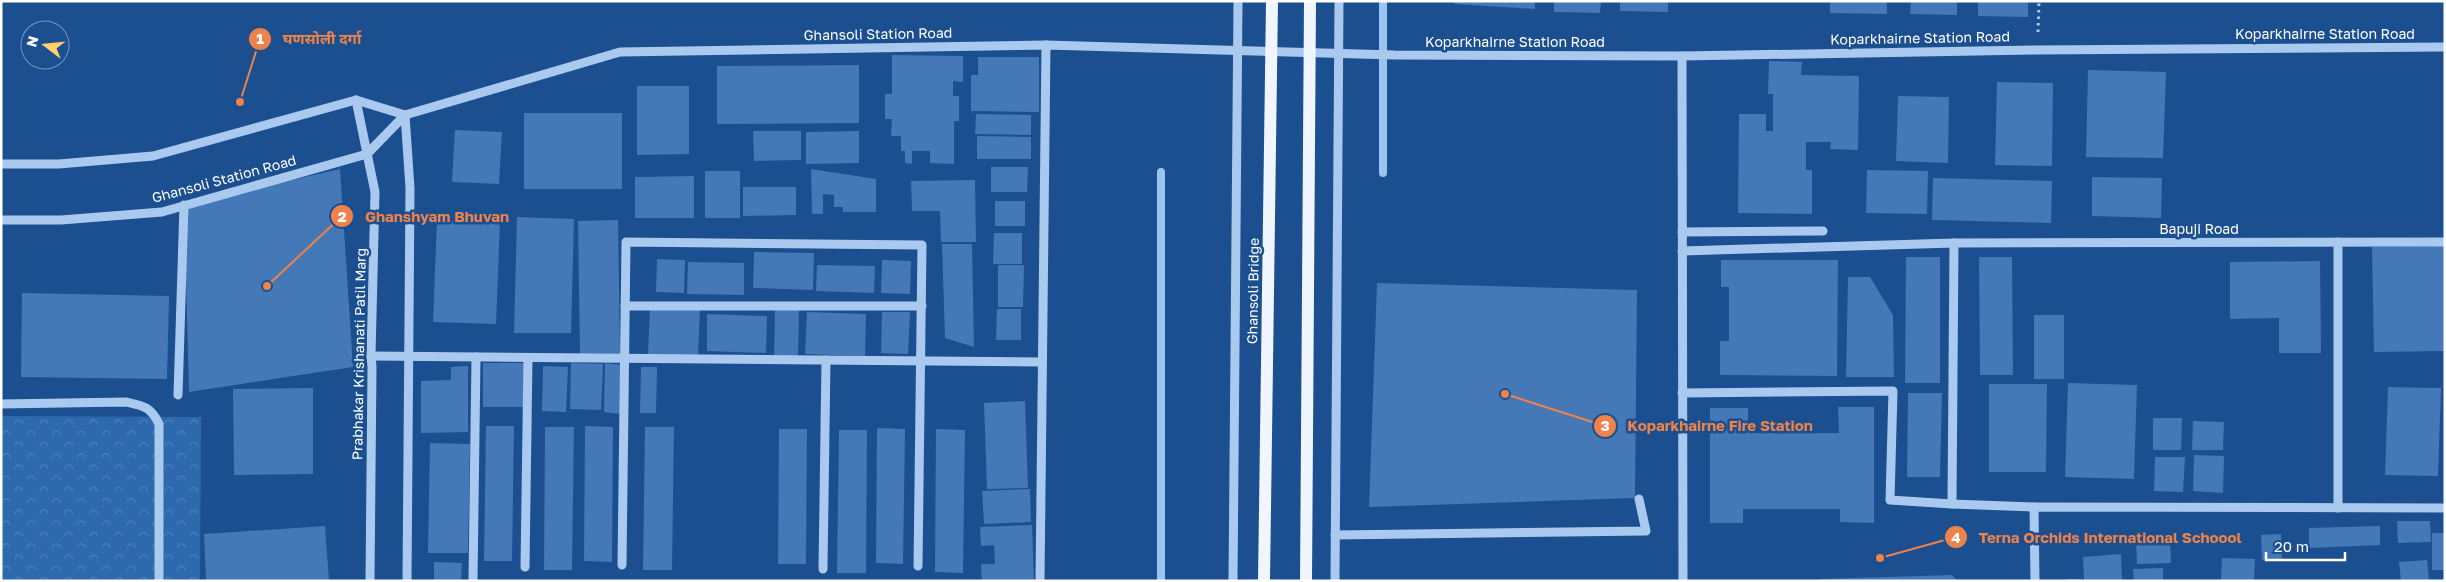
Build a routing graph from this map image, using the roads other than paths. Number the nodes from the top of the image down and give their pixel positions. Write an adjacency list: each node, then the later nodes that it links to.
1 (1238, 1): 7 (street)
2 (1272, 1): 52 (main road, Ghansoli Bridge, bridge)
3 (1310, 1): 53 (main road, bridge)
4 (1339, 1): 8 (street)
5 (1046, 45): 7 (street, Ghansoli Station Road); 12 (street, Ghansoli Station Road); 32 (street)
6 (2445, 47): 10 (street, Koparkhairne Station Road)
7 (1238, 51): 8 (street, Ghansoli Station Road); 51 (street)
8 (1338, 54): 9 (street, Ghansoli Station Road); 41 (street)
9 (1360, 54): 10 (street, Koparkhairne Station Road)
10 (1682, 56): 18 (street)
11 (356, 100): 12 (street); 13 (street, Prabhakar Krishanati Patil Marg); 14 (street)
12 (405, 115): 13 (street, Ghansoli Station Road); 26 (street)
13 (367, 154): 15 (street, Ghansoli Station Road); 25 (street, Prabhakar Krishanati Patil Marg)
14 (1, 164)
15 (184, 205): 16 (street, Ghansoli Station Road); 34 (street)
16 (1, 220)
17 (1822, 230): 18 (street)
18 (1682, 232): 22 (street)
19 (2338, 242): 20 (street, Bapuji Road); 21 (street, Bapuji Road); 39 (street)
20 (2445, 242)
21 (1954, 243): 22 (street, Bapuji Road); 37 (street)
22 (1682, 251): 33 (street)
23 (625, 306): 24 (street); 24 (street); 29 (street)
24 (922, 306): 31 (street)
25 (370, 356): 26 (street); 47 (street, Prabhakar Krishanati Patil Marg)
26 (408, 356): 27 (street); 48 (street)
27 (476, 357): 28 (street); 49 (street)
28 (528, 358): 29 (street); 44 (street)
29 (625, 359): 30 (street); 42 (street)
30 (826, 360): 31 (street); 45 (street)
31 (921, 361): 32 (street); 43 (street)
32 (1042, 362): 50 (street)
33 (1682, 393): 37 (street); 55 (street)
34 (178, 396)
35 (1, 404): 46 (street)
36 (1639, 499): 41 (street)
37 (1952, 504): 38 (street)
38 (2034, 507): 39 (street); 56 (street)
39 (2338, 508): 40 (street)
40 (2445, 508)
41 (1335, 536): 54 (street)
42 (622, 565)
43 (918, 566)
44 (525, 567)
45 (823, 569)
46 (159, 581)
47 (370, 581)
48 (407, 581)
49 (472, 581)
50 (1040, 581)
51 (1233, 581)
52 (1264, 581)
53 (1306, 581)
54 (1335, 581)
55 (1683, 581)
56 (2034, 581)

